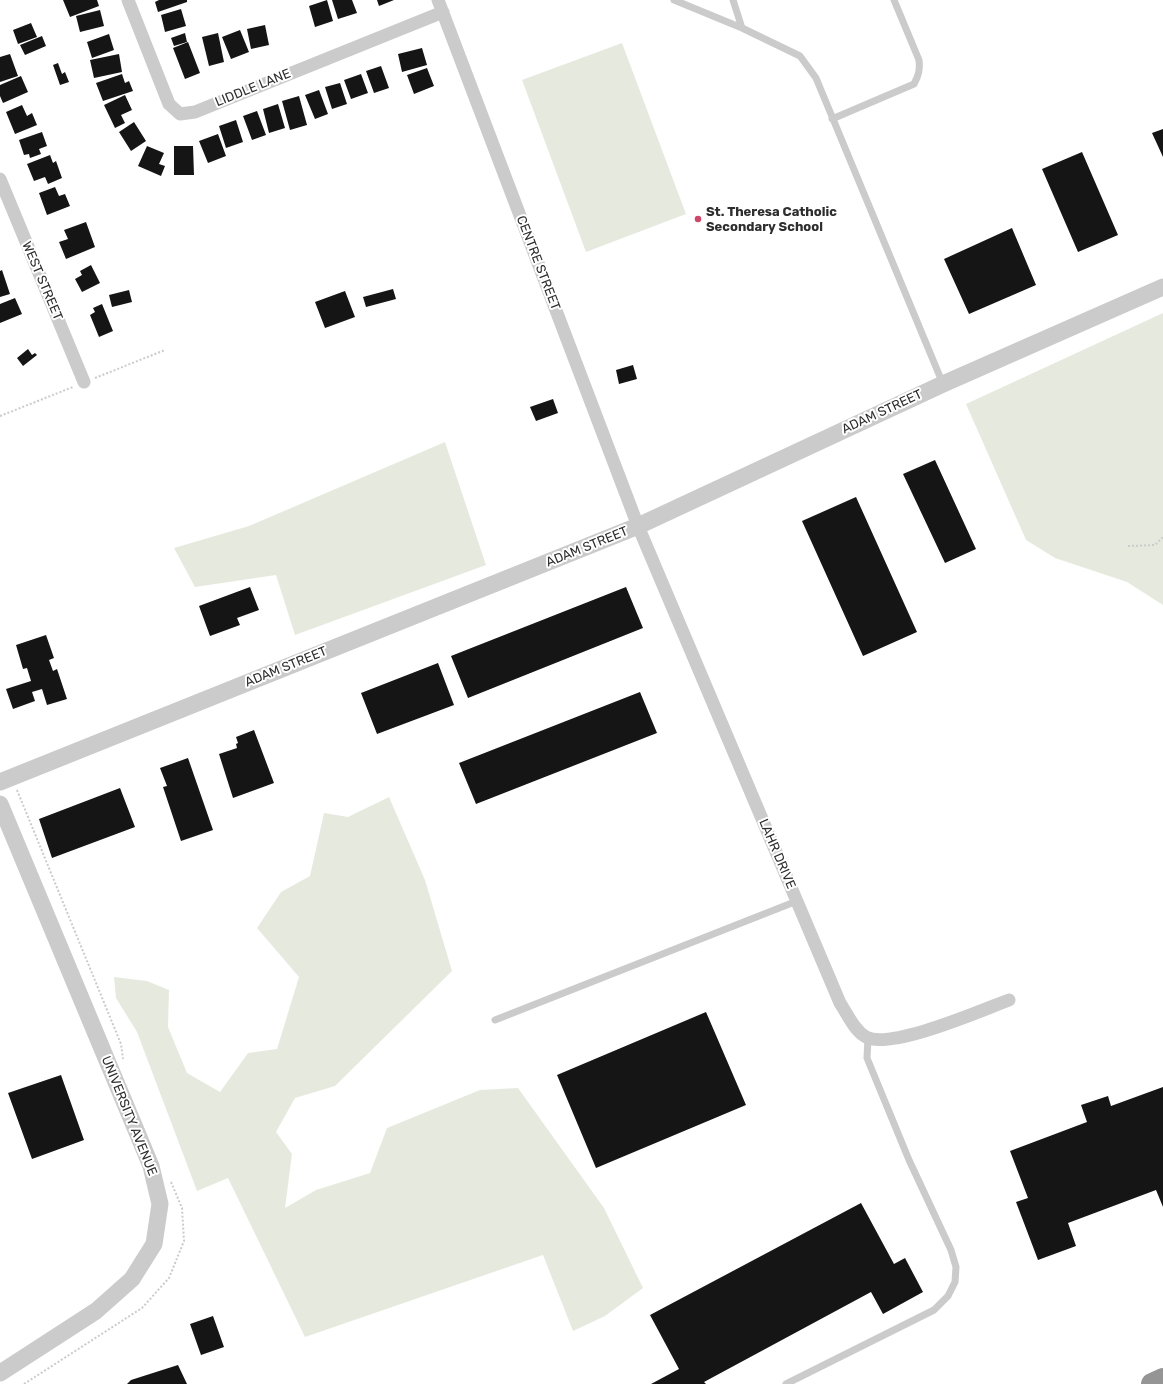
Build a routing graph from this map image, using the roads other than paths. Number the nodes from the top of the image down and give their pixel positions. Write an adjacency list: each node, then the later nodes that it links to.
1 (128, 0): 5 (street, LIDDLE LANE)
2 (674, 0): 6 (lane)
3 (733, 0): 6 (lane)
4 (894, 0): 7 (lane)
5 (440, 6): 12 (street, CENTRE STREET)
6 (742, 28): 7 (lane)
7 (832, 119): 11 (lane)
8 (0, 179): 10 (street, WEST STREET)
9 (1163, 287): 11 (street, ADAM STREET)
10 (84, 382)
11 (944, 384): 12 (street, ADAM STREET)
12 (638, 526): 13 (street, ADAM STREET); 15 (street, LAHR DRIVE)
13 (6, 780)
14 (0, 804): 19 (street, UNIVERSITY AVENUE)
15 (797, 901): 17 (lane); 18 (street, LAHR DRIVE)
16 (1010, 1000): 18 (street)
17 (495, 1020)
18 (868, 1038): 21 (lane)
19 (0, 1374)
20 (1163, 1379): 22 (highway)
21 (786, 1384)
22 (1152, 1384)

